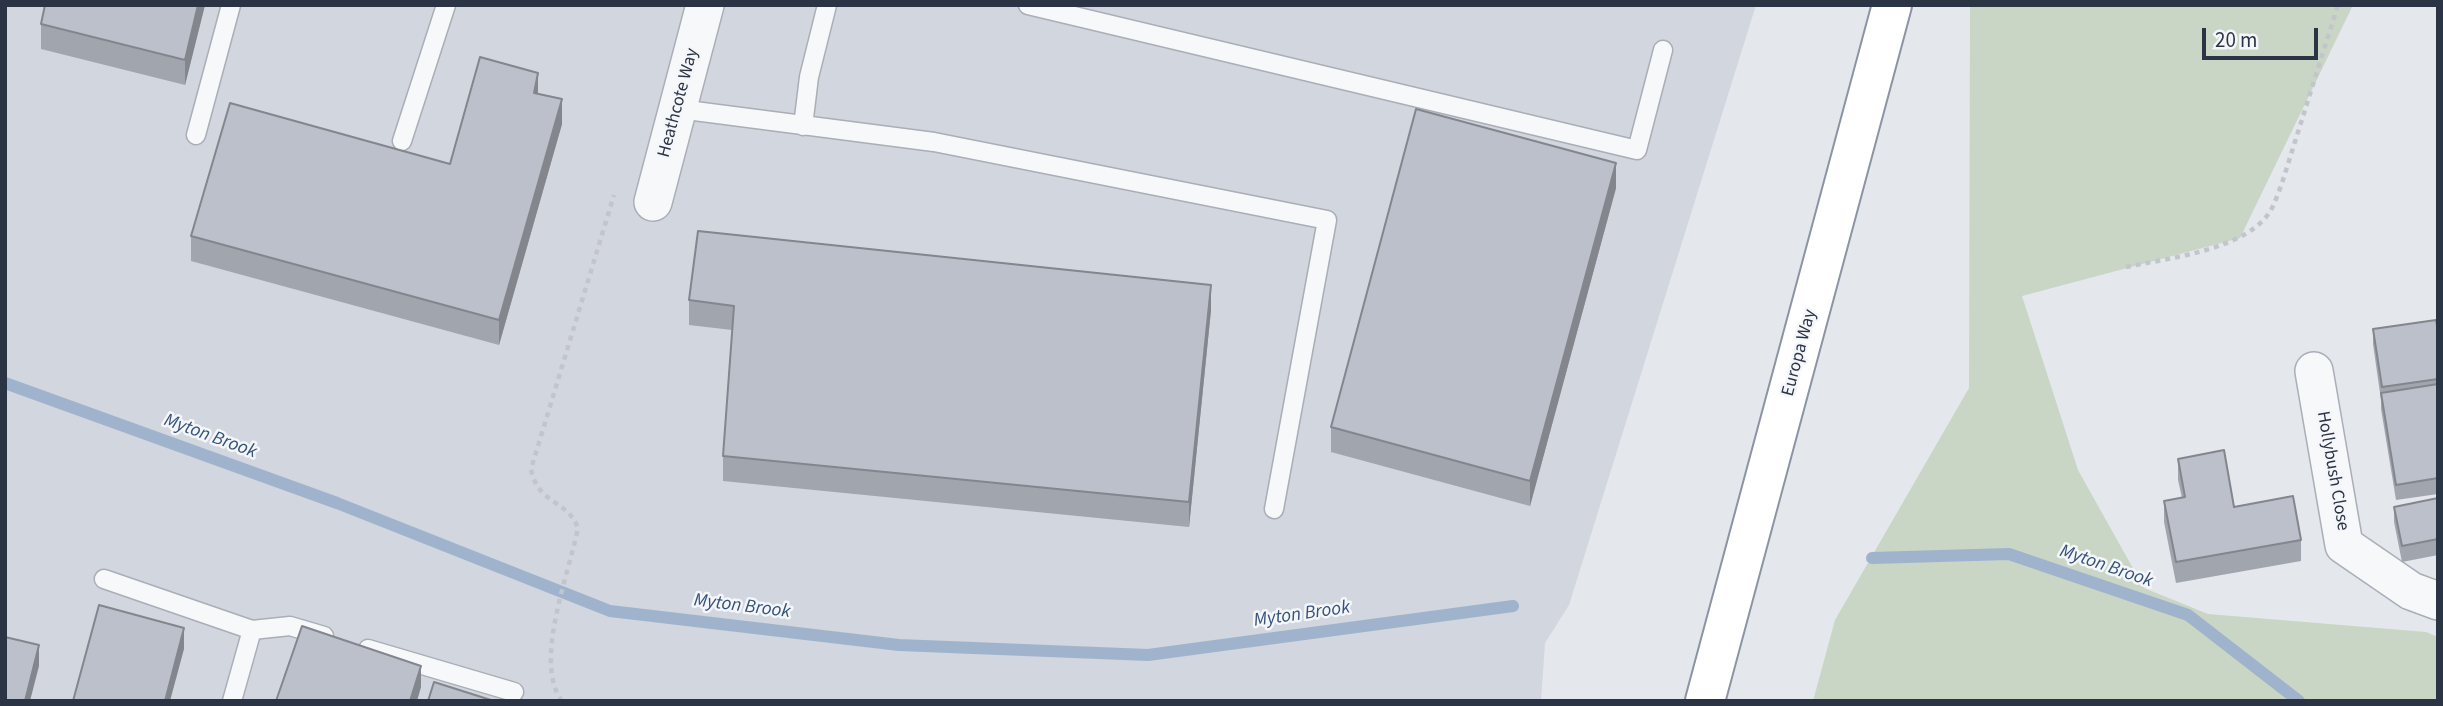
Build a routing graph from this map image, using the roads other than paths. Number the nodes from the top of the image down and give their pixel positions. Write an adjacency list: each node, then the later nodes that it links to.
1 (231, 5): 10 (lane)
2 (446, 5): 11 (lane)
3 (705, 5): 8 (street, Heathcote Way)
4 (827, 5): 9 (lane)
5 (1028, 5): 7 (lane)
6 (1892, 5): 20 (highway, Europa Way)
7 (1662, 50)
8 (679, 109): 9 (lane); 12 (street, Heathcote Way)
9 (803, 126): 14 (lane)
10 (196, 135)
11 (402, 141)
12 (653, 202)
13 (2314, 371): 16 (street, Hollybush Close)
14 (1274, 509)
15 (104, 579): 17 (lane)
16 (2438, 601)
17 (252, 630): 18 (lane); 19 (lane)
18 (514, 692)
19 (232, 701)
20 (1705, 701)

